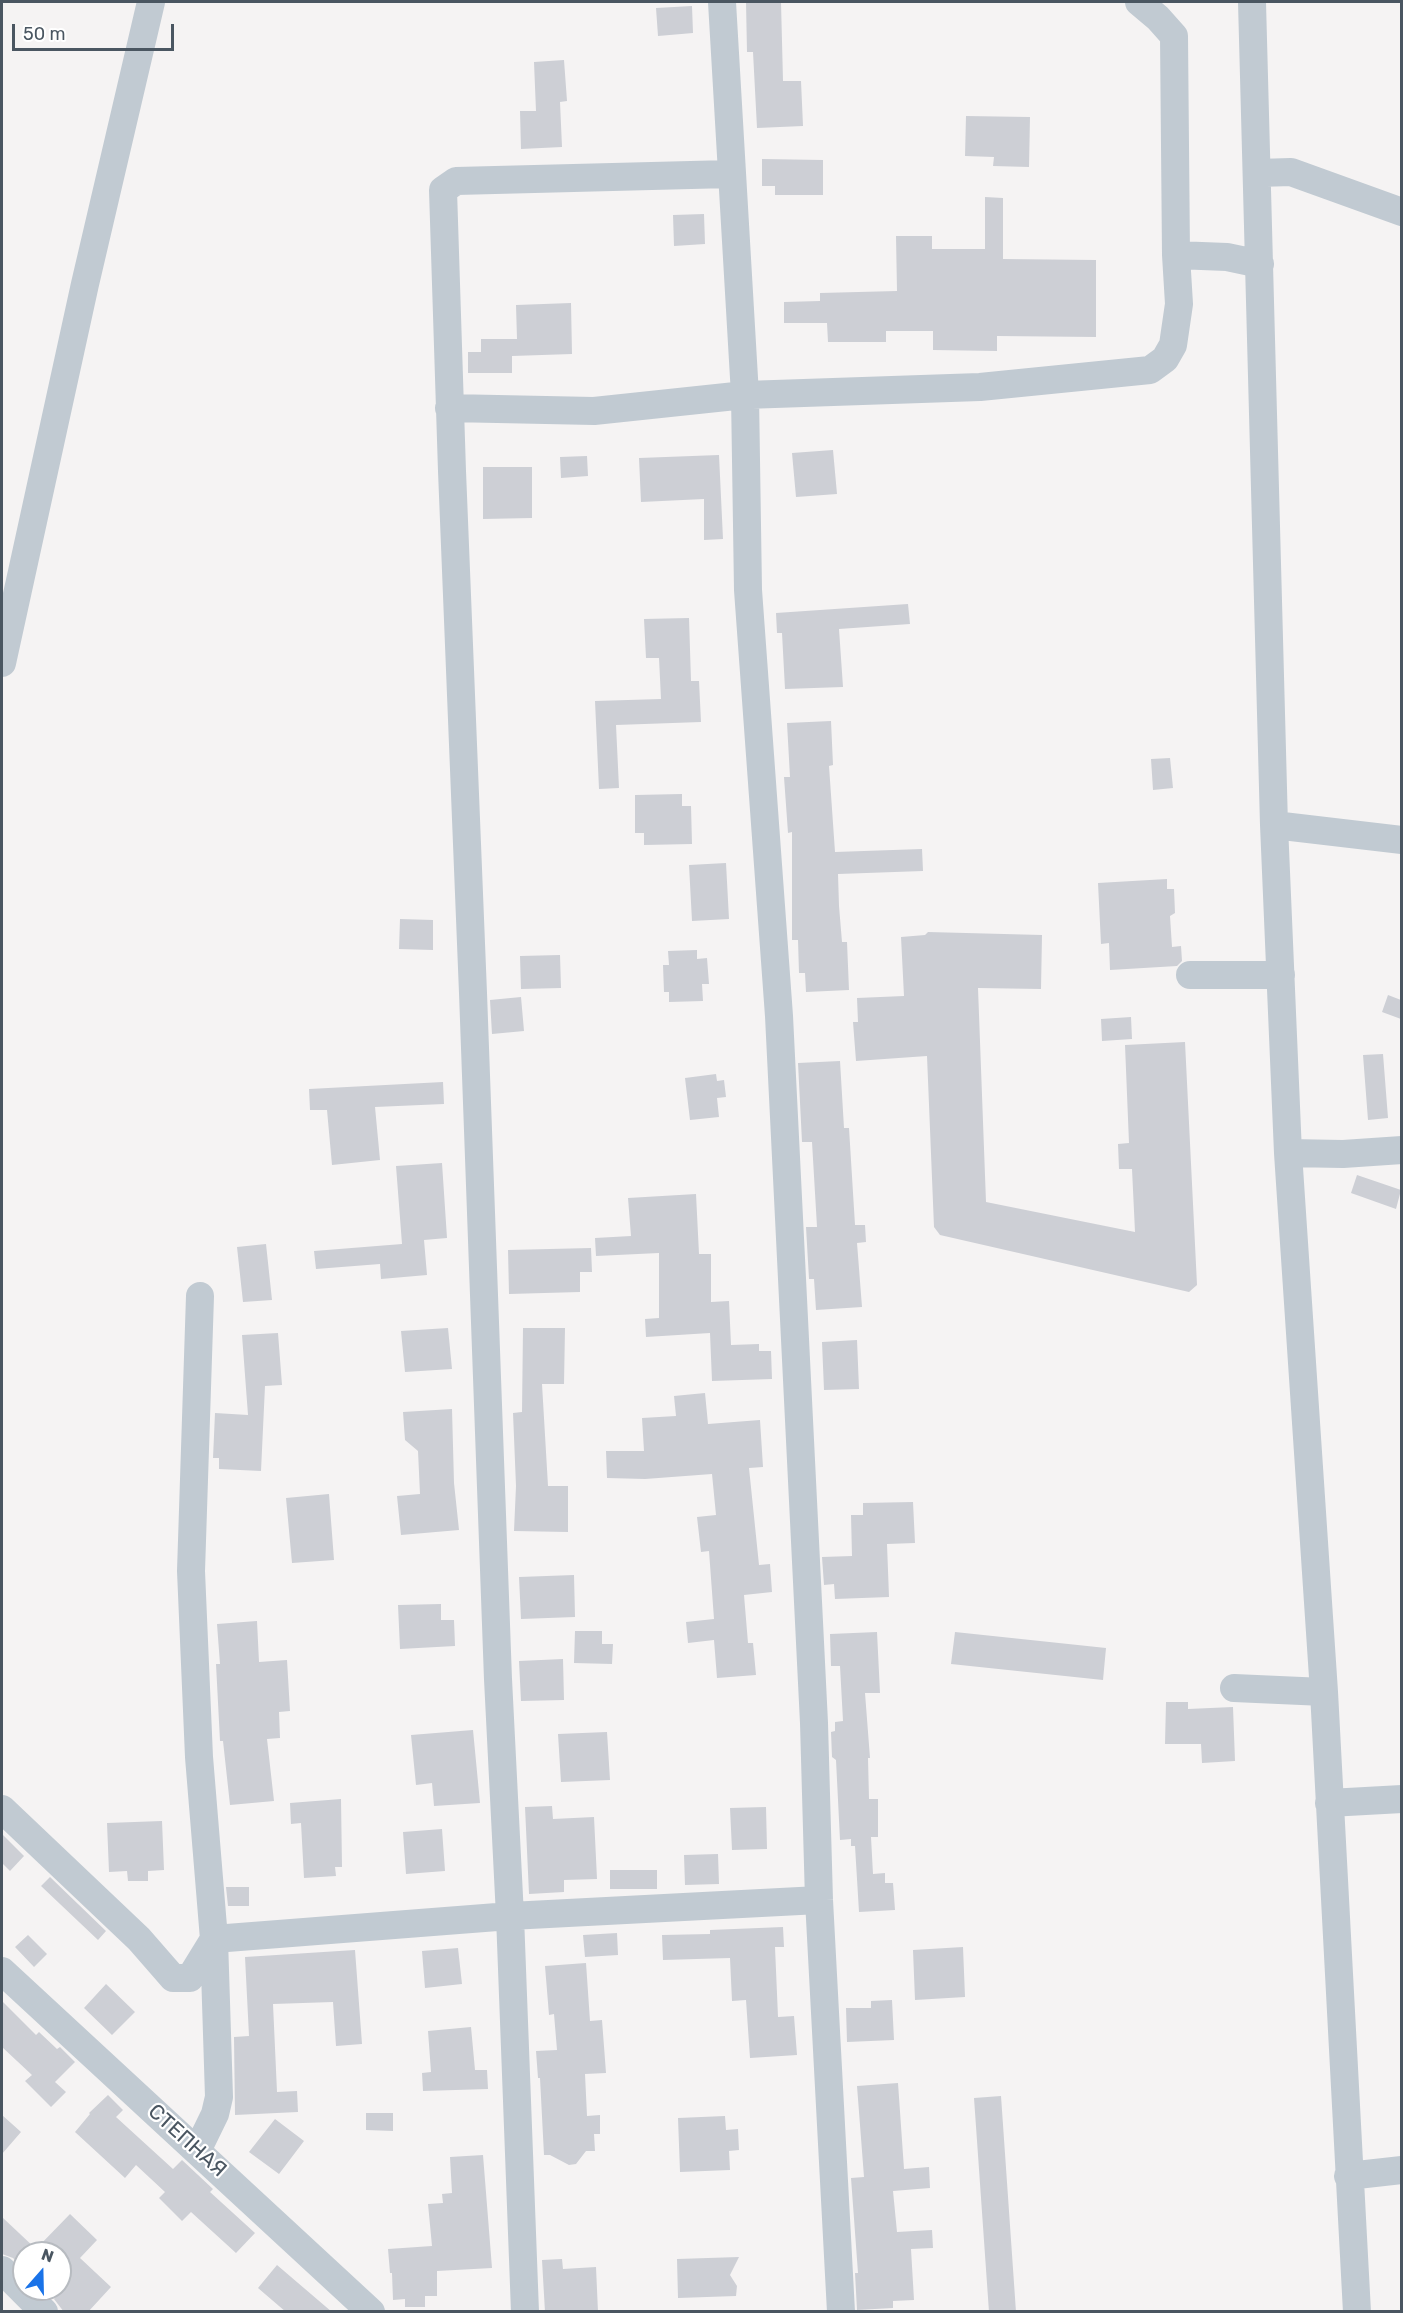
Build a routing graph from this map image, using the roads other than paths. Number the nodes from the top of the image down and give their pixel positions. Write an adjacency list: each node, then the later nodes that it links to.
1 (151, 2): 12 (street)
2 (722, 2): 6 (street)
3 (1138, 2): 8 (street)
4 (1252, 2): 5 (street)
5 (1258, 173): 7 (street); 9 (street)
6 (730, 174): 10 (street); 11 (street)
7 (1401, 212)
8 (1176, 255): 9 (street); 10 (street)
9 (1260, 264): 13 (street)
10 (745, 395): 11 (street); 25 (street)
11 (449, 408): 26 (street)
12 (2, 663)
13 (1274, 825): 14 (street); 16 (street)
14 (1401, 840)
15 (1190, 975): 16 (street)
16 (1281, 975): 18 (street)
17 (1401, 1150): 18 (street)
18 (1288, 1153): 21 (street)
19 (200, 1296): 27 (street)
20 (1234, 1688): 21 (street)
21 (1324, 1692): 23 (street)
22 (1401, 1799): 23 (street)
23 (1329, 1803): 31 (street)
24 (2, 1809): 27 (street)
25 (819, 1900): 26 (street); 36 (street)
26 (510, 1916): 27 (street); 35 (street)
27 (214, 1939): 29 (street)
28 (2, 1972): 29 (street, СТЕПНАЯ)
29 (197, 2151): 34 (street, СТЕПНАЯ)
30 (1401, 2170): 31 (street)
31 (1348, 2176): 37 (street)
32 (2, 2270): 33 (street)
33 (44, 2312)
34 (371, 2312)
35 (525, 2312)
36 (841, 2312)
37 (1357, 2312)

